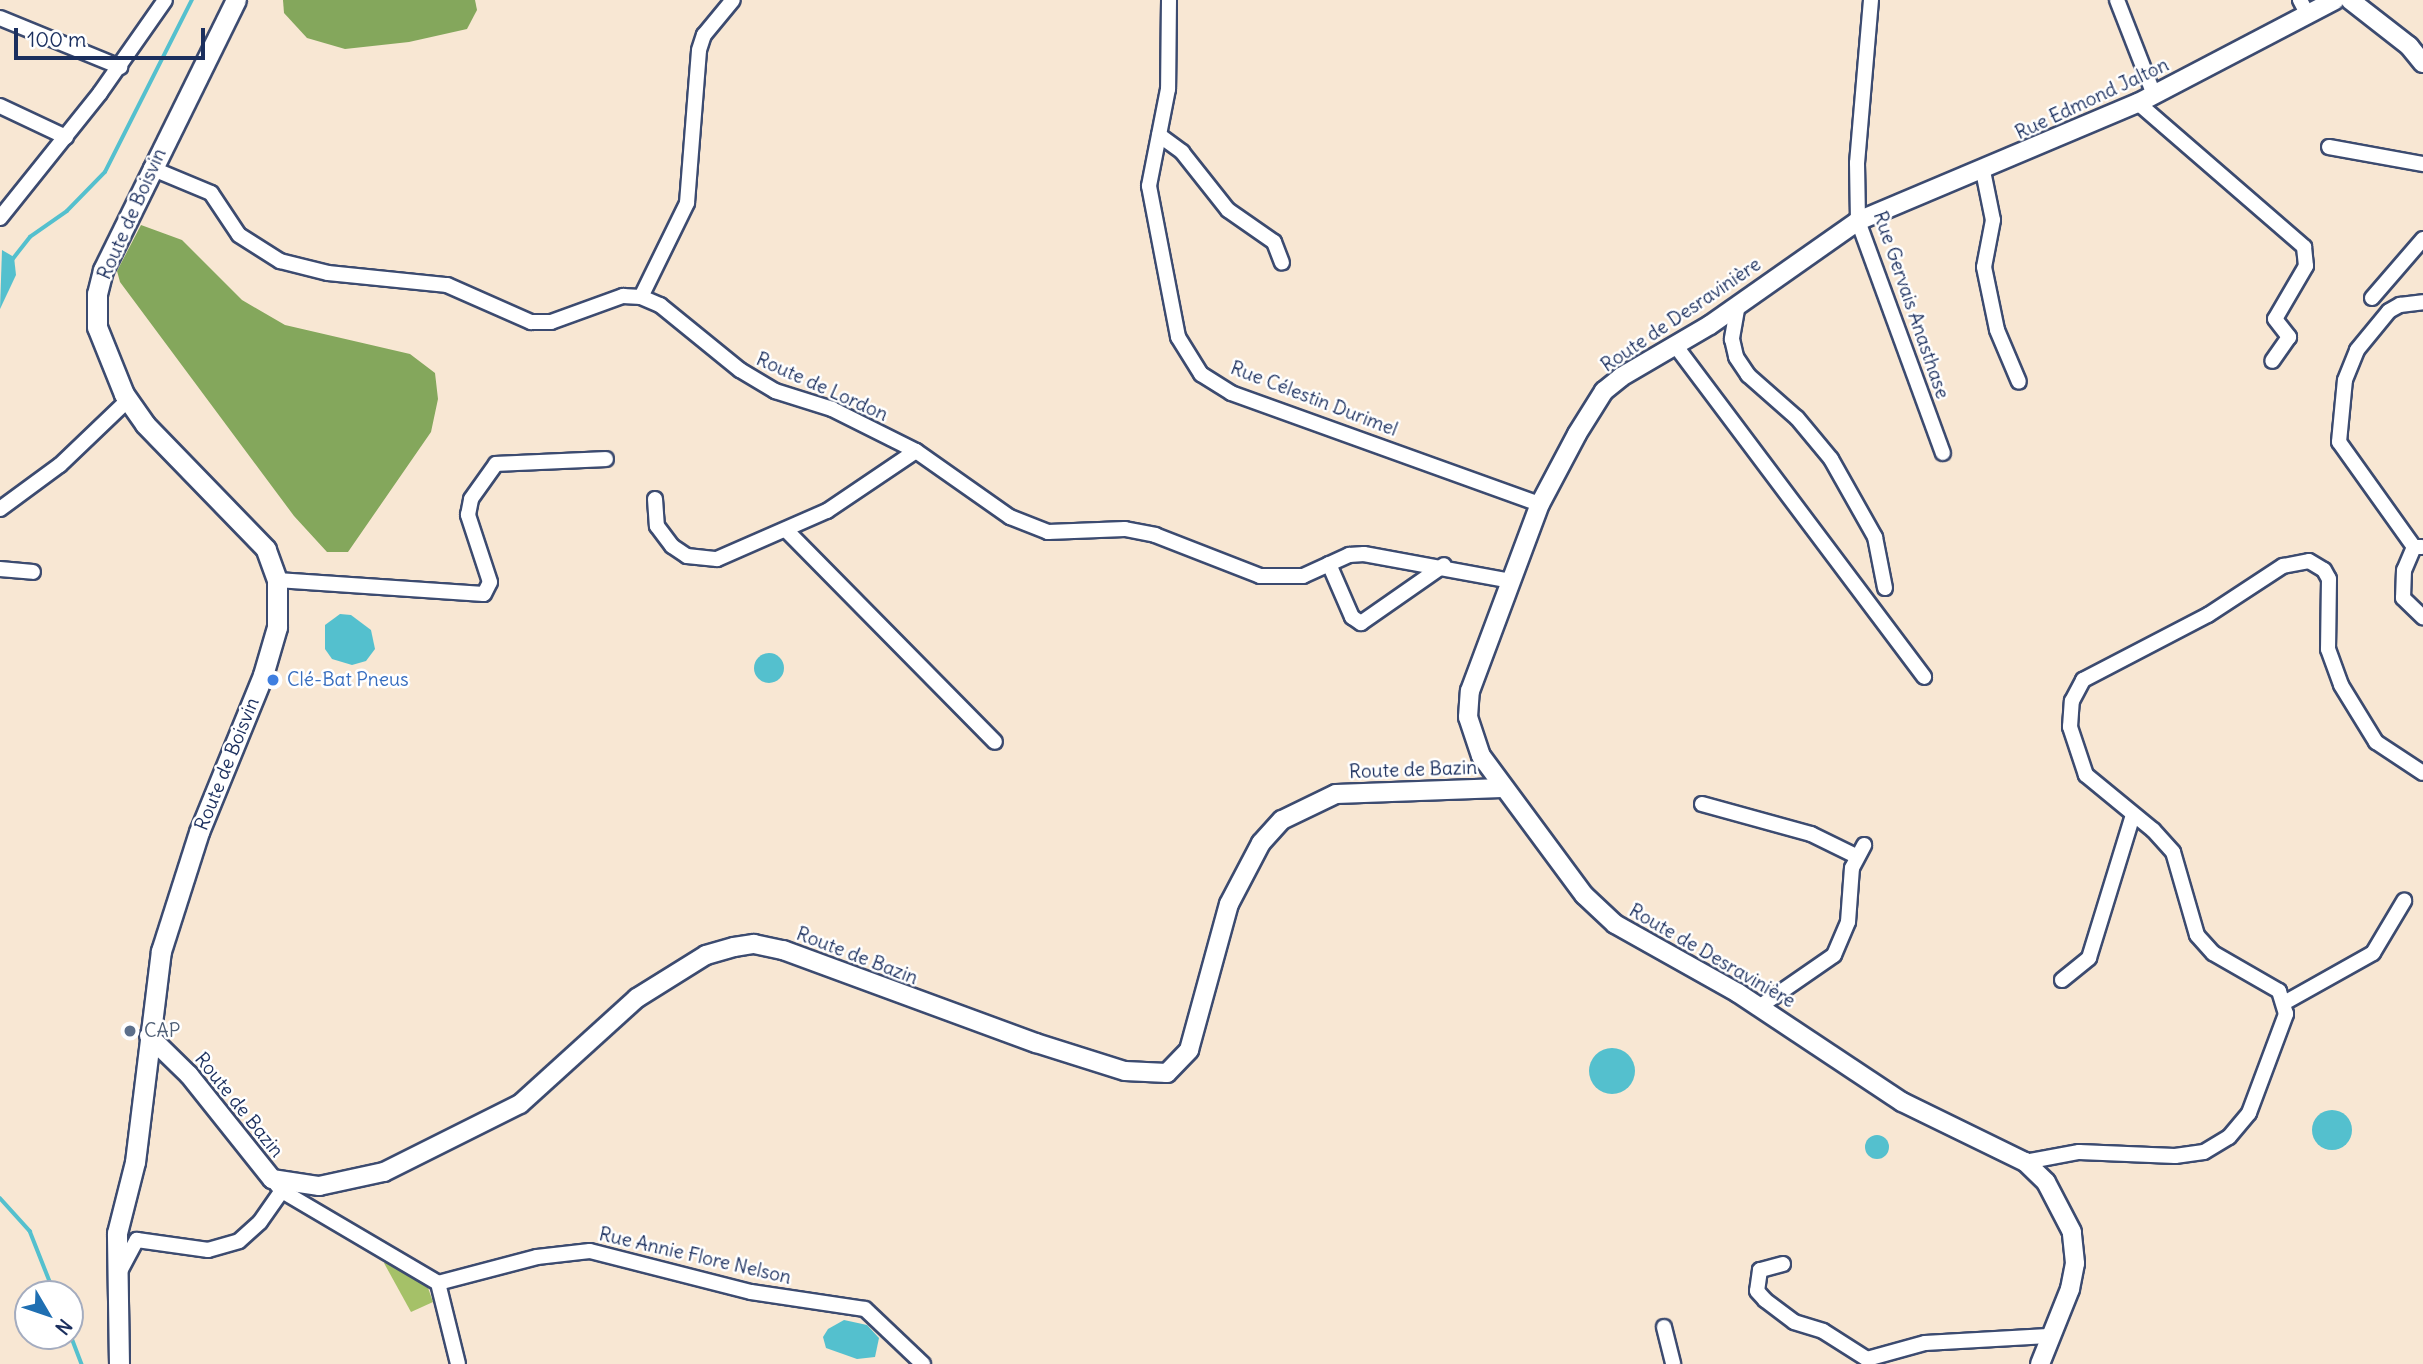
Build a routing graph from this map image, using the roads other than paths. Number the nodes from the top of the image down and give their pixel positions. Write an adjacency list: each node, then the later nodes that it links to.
1 (165, 0): 12 (street)
2 (236, 0): 19 (main road, Route de Boisvin)
3 (733, 0): 25 (street)
4 (1170, 0): 15 (street, Rue Célestin Durimel)
5 (1871, 0): 22 (street, Rue Gervais Anasthase)
6 (2117, 0): 13 (street)
7 (2335, 0): 9 (street, Rue Edmond Jalton)
8 (2350, 0): 11 (street)
9 (2304, 7): 13 (street, Rue Edmond Jalton)
10 (0, 18): 12 (street)
11 (2423, 63)
12 (120, 66): 16 (street)
13 (2146, 99): 20 (street, Rue Edmond Jalton); 30 (street)
14 (0, 106): 16 (street)
15 (1159, 135): 24 (street); 37 (street, Rue Célestin Durimel)
16 (66, 137): 21 (street)
17 (2329, 148): 18 (street)
18 (2423, 164)
19 (151, 168): 25 (street); 32 (main road, Route de Boisvin)
20 (1983, 171): 22 (street, Rue Edmond Jalton); 31 (street)
21 (0, 218)
22 (1858, 221): 28 (street, Route de Desravinière); 34 (street, Rue Gervais Anasthase)
23 (2423, 239): 26 (street)
24 (1282, 262)
25 (641, 297): 33 (street, Route de Lordon)
26 (2372, 298)
27 (2423, 302): 40 (street)
28 (1738, 304): 29 (street, Route de Desravinière); 47 (street)
29 (1675, 345): 37 (street, Route de Desravinière); 49 (street)
30 (2272, 362)
31 (2019, 382)
32 (128, 400): 38 (street); 45 (main road, Route de Boisvin)
33 (916, 451): 39 (street); 41 (street, Route de Lordon)
34 (1943, 453)
35 (606, 458): 45 (street)
36 (655, 499): 39 (street)
37 (1540, 505): 46 (street, Route de Desravinière)
38 (0, 509)
39 (787, 531): 50 (street)
40 (2419, 547): 48 (street)
41 (1329, 564): 42 (street, Route de Lordon); 42 (street)
42 (1444, 565): 46 (street, Route de Lordon)
43 (0, 569): 44 (street)
44 (33, 572)
45 (278, 580): 61 (main road, Route de Boisvin)
46 (1511, 581): 51 (street, Route de Desravinière)
47 (1885, 588)
48 (2423, 617)
49 (1924, 677)
50 (995, 742)
51 (1481, 756): 53 (street, Route de Desravinière); 54 (street)
52 (2423, 772): 56 (street)
53 (1502, 788): 54 (street, Route de Bazin); 60 (street, Route de Desravinière)
54 (1468, 789): 63 (street, Route de Bazin)
55 (1702, 804): 60 (street)
56 (2133, 815): 58 (street); 59 (street)
57 (2404, 901): 59 (street)
58 (2062, 980)
59 (2284, 1003): 62 (street)
60 (1759, 1007): 62 (street, Route de Desravinière)
61 (149, 1036): 63 (street, Route de Bazin); 65 (main road, Route de Boisvin)
62 (2025, 1162): 68 (street, Route de Desravinière)
63 (277, 1185): 65 (street); 66 (street)
64 (1783, 1264): 69 (street)
65 (116, 1277): 70 (main road, Route de Boisvin)
66 (438, 1283): 71 (street); 72 (street, Rue Annie Flore Nelson)
67 (1664, 1327): 73 (street)
68 (2048, 1336): 69 (street); 74 (street, Route de Desravinière)
69 (1884, 1361)
70 (119, 1364)
71 (458, 1364)
72 (923, 1364)
73 (1673, 1364)
74 (2040, 1364)

